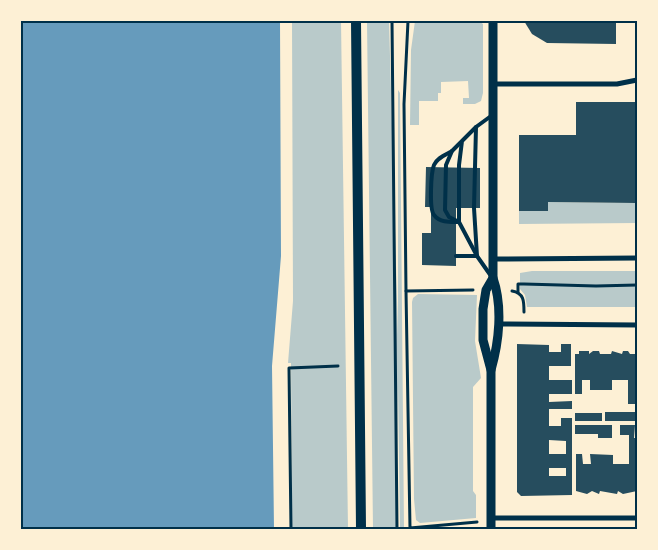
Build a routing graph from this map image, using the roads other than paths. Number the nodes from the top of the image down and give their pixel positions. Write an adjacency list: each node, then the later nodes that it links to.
1 (356, 21): 20 (main road)
2 (493, 21): 4 (street)
3 (637, 80): 4 (street)
4 (493, 84): 5 (street)
5 (493, 114): 6 (lane); 13 (street)
6 (476, 127): 7 (lane); 11 (lane)
7 (462, 141): 8 (lane); 9 (lane)
8 (452, 151): 9 (lane); 9 (lane)
9 (459, 222): 11 (lane)
10 (456, 256): 11 (lane)
11 (477, 256): 14 (lane)
12 (637, 258): 13 (street)
13 (493, 259): 14 (street)
14 (493, 278): 15 (street); 17 (street)
15 (499, 324): 16 (street); 17 (street)
16 (637, 325)
17 (491, 370): 18 (street)
18 (492, 518): 19 (street); 21 (street)
19 (637, 518)
20 (361, 529)
21 (492, 529)

